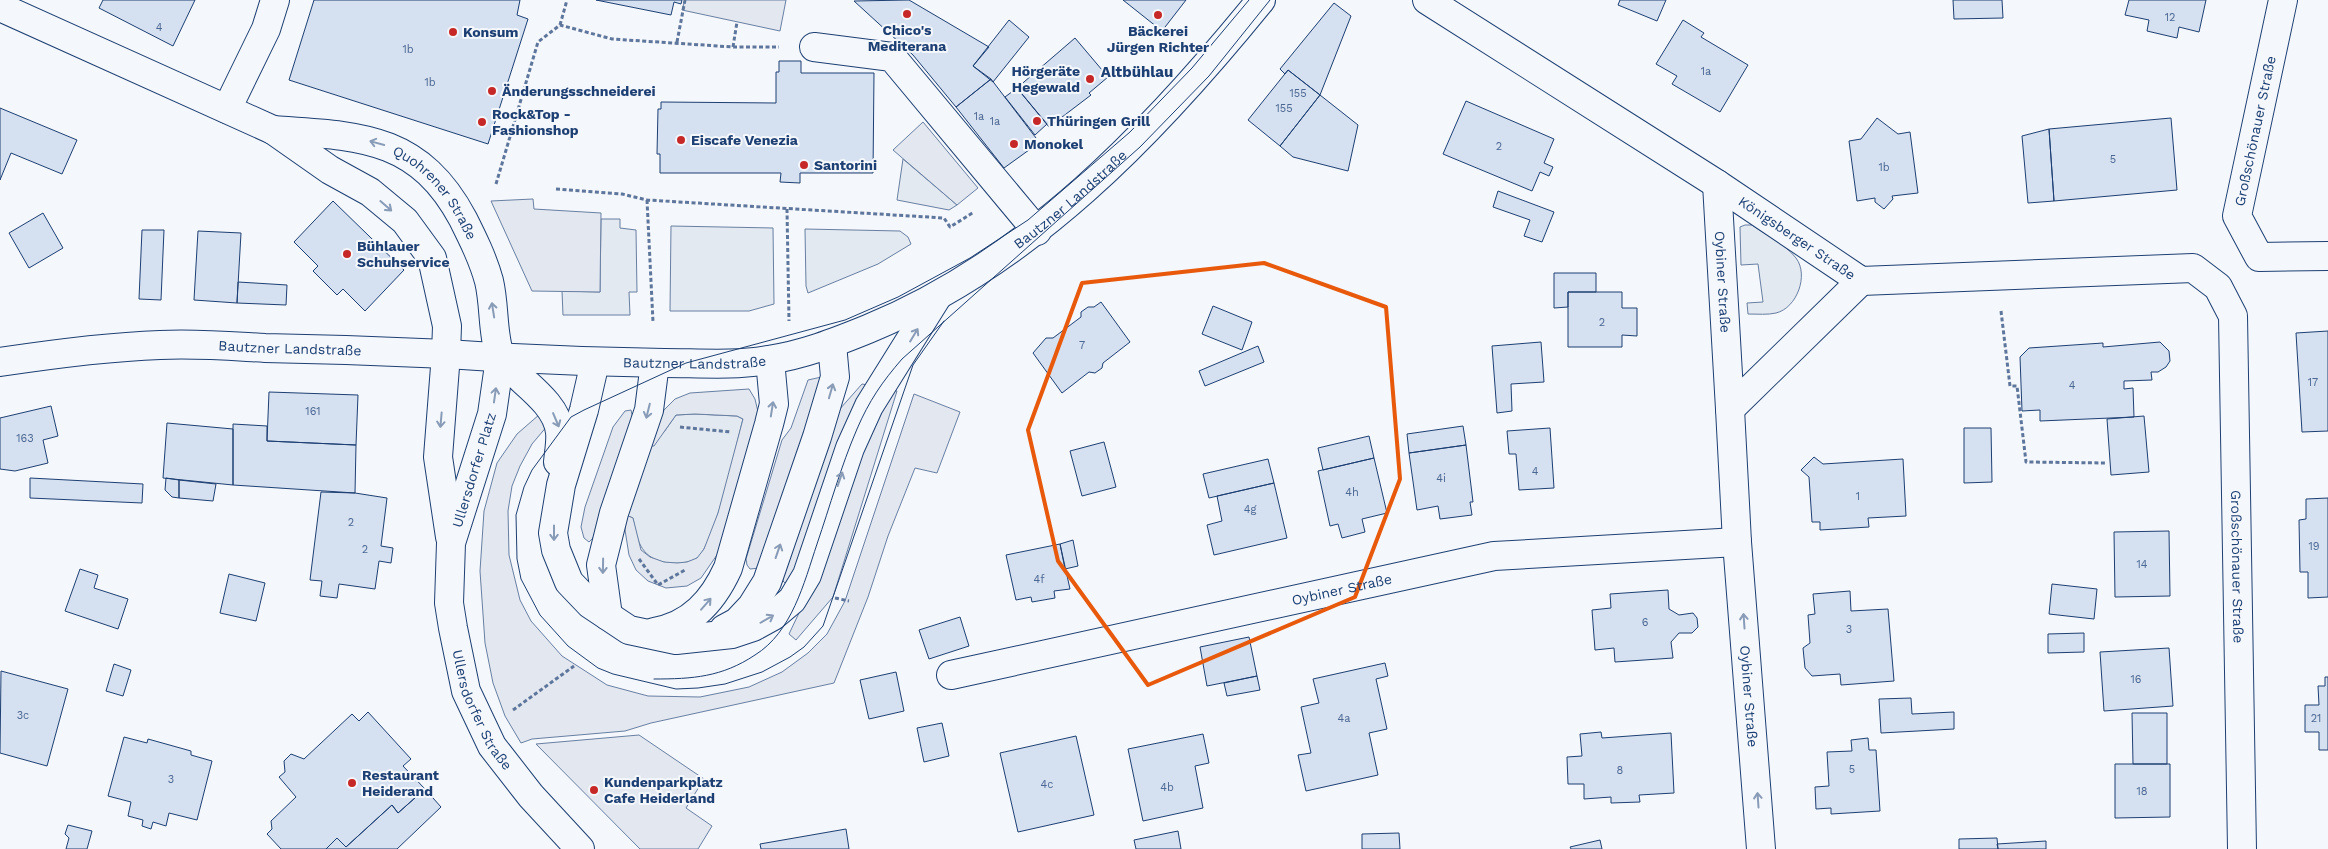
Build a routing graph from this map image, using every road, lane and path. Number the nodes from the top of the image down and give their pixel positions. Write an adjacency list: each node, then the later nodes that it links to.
1 (275, 0): 13 (street)
2 (567, 0): 9 (path)
3 (685, 0): 10 (path)
4 (1261, 0): 23 (street, Bautzner Landstraße)
5 (1427, 0): 18 (street, Königsberger Straße)
6 (2283, 0): 24 (street, Großschönauer Straße)
7 (0, 7): 13 (street, Quohrener Straße)
8 (737, 22): 11 (path)
9 (560, 26): 10 (path); 17 (path)
10 (676, 42): 11 (path)
11 (733, 47): 12 (path)
12 (814, 47): 23 (street)
13 (228, 109): 14 (street, Quohrener Straße)
14 (273, 130): 15 (street, Quohrener Straße); 16 (street, Quohrener Straße)
15 (344, 135): 16 (street); 32 (street, Quohrener Straße, one-way to 15)
16 (330, 170): 31 (street, Quohrener Straße, one-way to 31)
17 (496, 184)
18 (1718, 184): 26 (street, Königsberger Straße); 37 (street, Oybiner Straße)
19 (556, 189): 20 (path)
20 (647, 200): 21 (path); 29 (path)
21 (787, 209): 22 (path); 33 (path)
22 (950, 227)
23 (1037, 231): 28 (street, Bautzner Landstraße)
24 (2328, 256)
25 (1997, 275): 26 (street, Königsberger Straße); 27 (street, Königsberger Straße); 40 (path)
26 (1861, 281): 37 (street)
27 (2218, 287): 54 (street, Großschönauer Straße)
28 (937, 297): 30 (street, Bautzner Landstraße); 48 (street, one-way to 28)
29 (653, 322)
30 (832, 344): 33 (street, Bautzner Landstraße); 48 (street, one-way to 30)
31 (446, 354): 32 (street, Bautzner Landstraße); 34 (street, Bautzner Landstraße); 42 (street, Ullersdorfer Platz, one-way to 42)
32 (500, 358): 35 (street, Bautzner Landstraße); 41 (street, one-way to 41); 42 (street, Ullersdorfer Platz, one-way to 32)
33 (780, 358): 36 (street, Bautzner Landstraße); 47 (street, one-way to 33)
34 (0, 362)
35 (595, 362): 36 (street, Bautzner Landstraße); 41 (street)
36 (655, 363): 46 (street, one-way to 46)
37 (1730, 409): 43 (street, Oybiner Straße)
38 (678, 426): 39 (path)
39 (739, 433)
40 (2106, 463)
41 (560, 485): 46 (street, one-way to 46)
42 (451, 542): 52 (street, Ullersdorfer Straße)
43 (1738, 542): 50 (street, Oybiner Straße); 53 (street, Oybiner Straße, one-way to 43)
44 (637, 555): 45 (path)
45 (658, 585)
46 (608, 616): 47 (street)
47 (648, 633): 48 (street)
48 (704, 637)
49 (574, 666): 51 (path)
50 (952, 675)
51 (512, 711)
52 (580, 849)
53 (1761, 849)
54 (2242, 849)

